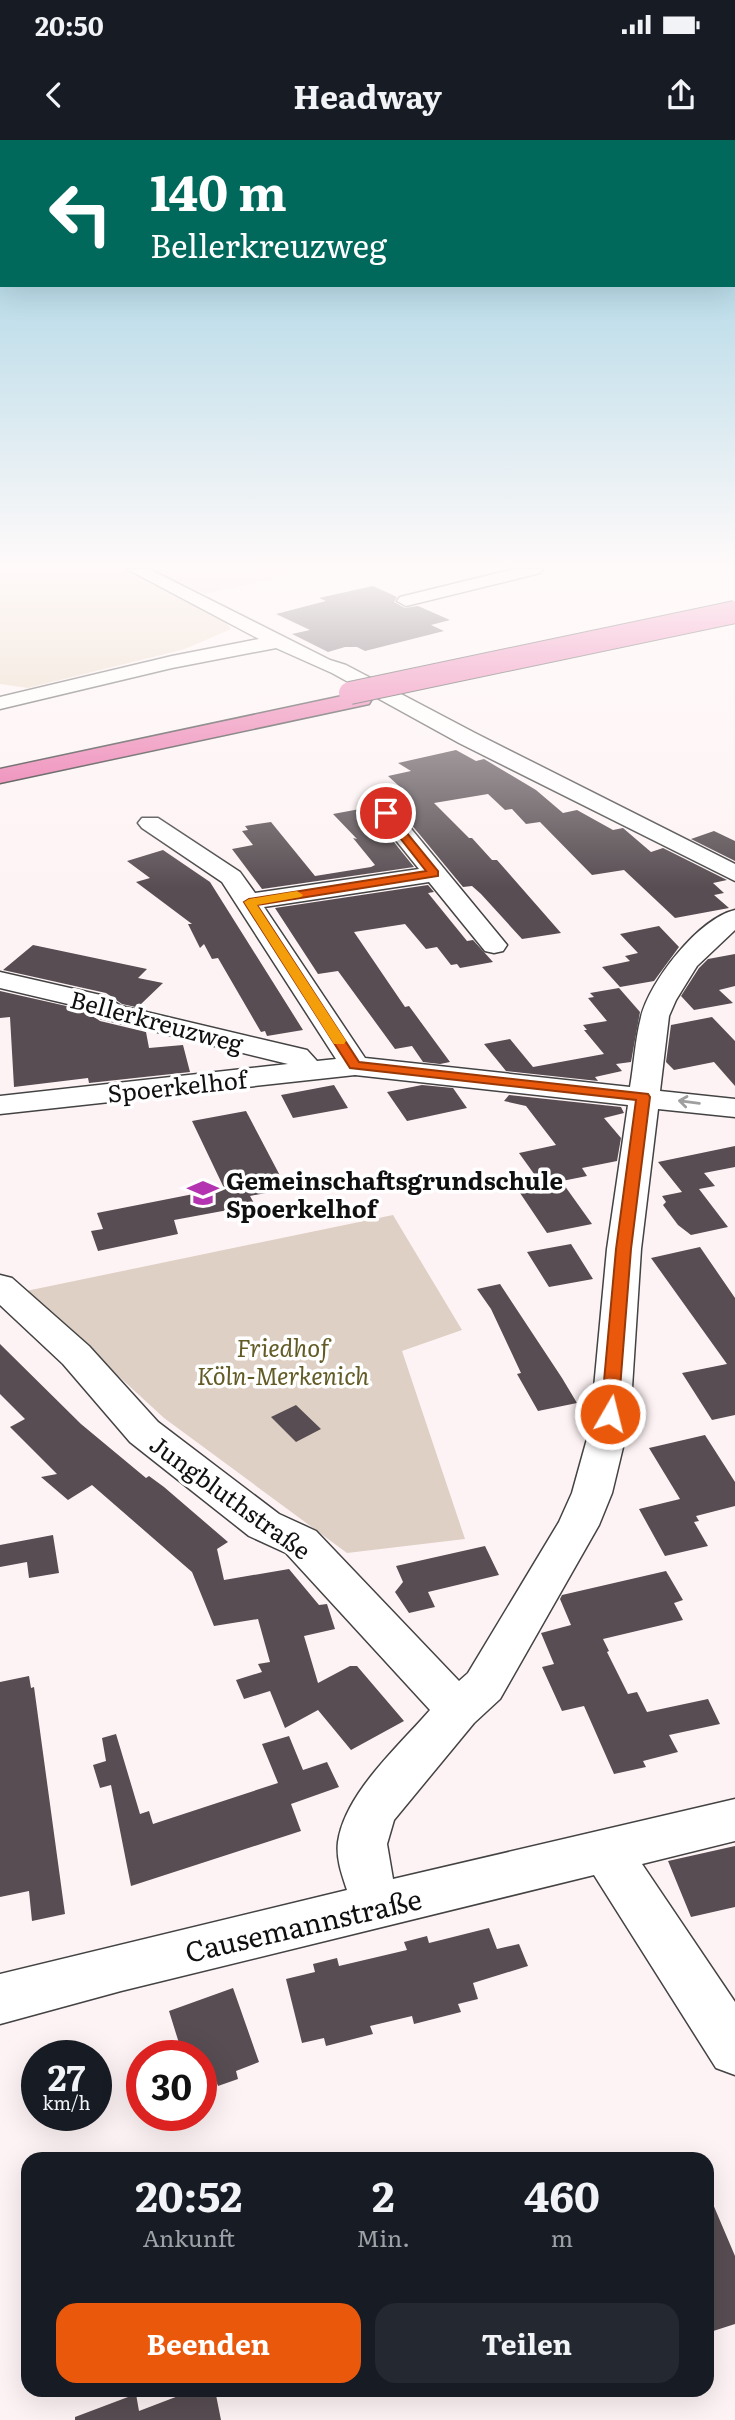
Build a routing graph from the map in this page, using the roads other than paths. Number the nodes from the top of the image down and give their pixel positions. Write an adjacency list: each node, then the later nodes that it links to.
1 (116, 675): 6 (street)
2 (351, 675): 12 (street)
3 (448, 675): 5 (highway, bridge)
4 (459, 675): 5 (highway)
5 (355, 696): 7 (highway); 8 (highway)
6 (0, 703)
7 (0, 763)
8 (0, 776)
9 (386, 813): 11 (street)
10 (150, 823): 13 (street)
11 (434, 874): 13 (street); 15 (street)
12 (735, 874)
13 (249, 902): 17 (street)
14 (735, 918): 19 (street)
15 (494, 945)
16 (0, 980): 18 (street, Bellerkreuzweg)
17 (355, 1066): 18 (street, Spoerkelhof); 19 (street)
18 (309, 1070): 20 (street, Spoerkelhof)
19 (643, 1097): 21 (street, one-way to 19); 23 (street)
20 (0, 1105)
21 (735, 1108)
22 (0, 1286): 23 (street, Jungbluthstraße)
23 (458, 1710): 26 (street)
24 (735, 1819): 25 (street, Causemannstraße)
25 (606, 1851): 26 (street, Causemannstraße); 28 (street)
26 (378, 1906): 27 (street, Causemannstraße)
27 (0, 1999)
28 (735, 2049)

